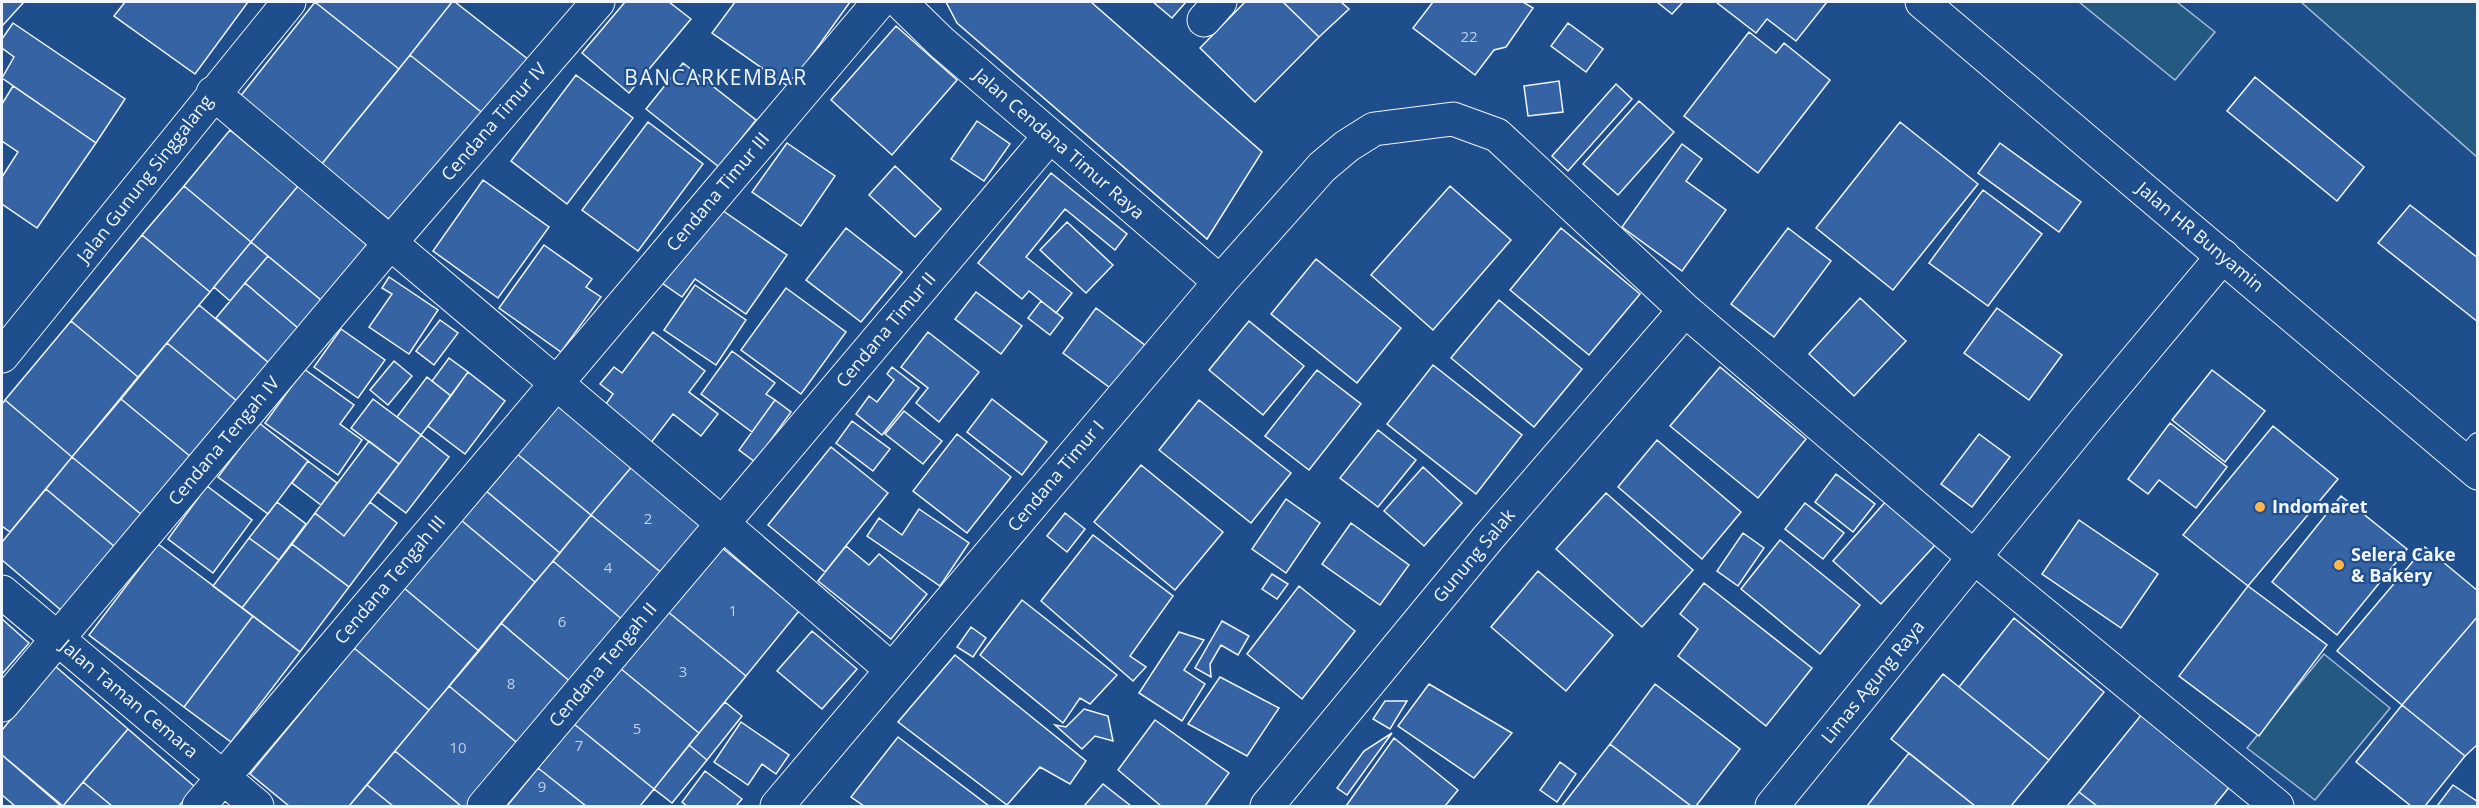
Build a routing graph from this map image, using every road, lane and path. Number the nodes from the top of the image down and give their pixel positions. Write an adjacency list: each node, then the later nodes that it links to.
1 (289, 2): 6 (street, Jalan Gunung Singgalang)
2 (598, 2): 8 (street, Cendana Timur IV)
3 (879, 2): 13 (street, Cendana Timur III)
4 (900, 2): 7 (street, Jalan Cendana Timur Raya)
5 (1922, 2): 9 (street, Jalan HR Bunyamin)
6 (213, 93): 8 (street); 12 (street, Jalan Gunung Singgalang)
7 (1049, 136): 10 (street, Jalan Cendana Timur Raya); 15 (street, Cendana Timur II)
8 (390, 243): 13 (street); 18 (street, Cendana Tengah IV)
9 (2223, 256): 14 (street, Jalan HR Bunyamin); 16 (street, Limas Agung Raya)
10 (1220, 282): 11 (street, Cendana Timur I); 19 (street, Cendana Timur I)
11 (1685, 310): 16 (street, Cendana Timur I); 27 (street, Gunung Salak)
12 (2, 356)
13 (557, 383): 15 (street); 21 (street, Cendana Tengah III)
14 (2472, 459)
15 (723, 524): 19 (street); 25 (street, Cendana Tengah II)
16 (1974, 557): 22 (street, Cendana Timur I); 28 (street, Limas Agung Raya)
17 (2, 592): 18 (street, Jalan Taman Cemara)
18 (58, 639): 20 (street, Cendana Tengah IV); 21 (street, Jalan Taman Cemara)
19 (892, 670): 26 (street, Cendana Timur I)
20 (2, 705)
21 (224, 778): 23 (street, Cendana Tengah III); 24 (street, Jalan Taman Cemara)
22 (2273, 805)
23 (199, 807)
24 (257, 807)
25 (484, 807)
26 (777, 807)
27 (1267, 807)
28 (1772, 807)

